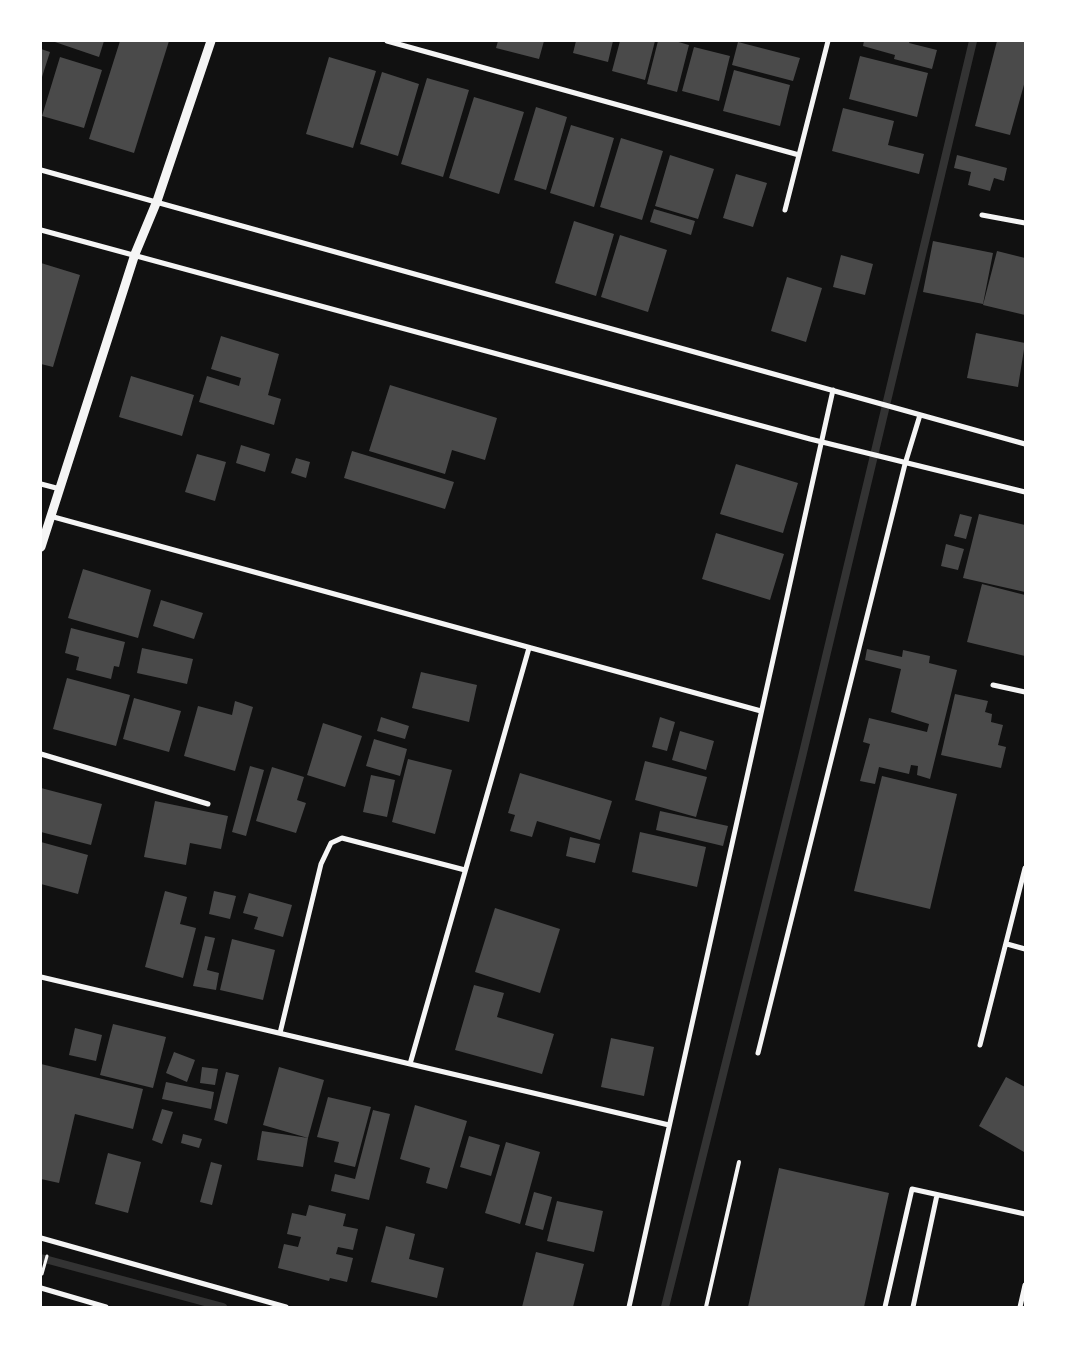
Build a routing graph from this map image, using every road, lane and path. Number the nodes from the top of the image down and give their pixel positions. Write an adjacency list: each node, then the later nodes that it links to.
1 (211, 41): 6 (street)
2 (387, 41): 4 (street)
3 (828, 41): 4 (street)
4 (799, 155): 7 (street)
5 (41, 170): 6 (street)
6 (157, 201): 11 (street); 12 (street)
7 (785, 210)
8 (982, 215): 9 (street)
9 (1025, 223)
10 (41, 230): 11 (street)
11 (135, 254): 14 (street); 18 (street)
12 (833, 390): 13 (street); 14 (street)
13 (920, 415): 15 (street); 16 (street)
14 (822, 442): 16 (street); 25 (street)
15 (1025, 444)
16 (905, 464): 19 (street); 35 (street)
17 (41, 484): 18 (street)
18 (60, 489): 20 (street)
19 (1025, 492)
20 (49, 516): 21 (street); 22 (street)
21 (41, 547)
22 (529, 648): 25 (street); 29 (street)
23 (993, 685): 24 (street)
24 (1025, 692)
25 (761, 711): 37 (street)
26 (41, 754): 27 (street)
27 (208, 804)
28 (1025, 868): 30 (street)
29 (465, 870): 33 (street); 36 (street)
30 (1007, 944): 31 (street); 34 (street)
31 (1025, 949)
32 (41, 977): 33 (street)
33 (280, 1033): 36 (street)
34 (980, 1045)
35 (758, 1053)
36 (410, 1064): 37 (street)
37 (669, 1125): 48 (street)
38 (739, 1162): 49 (lane)
39 (937, 1195): 40 (street); 50 (street); 51 (street)
40 (1025, 1214)
41 (41, 1238): 47 (street)
42 (48, 1253): 43 (path)
43 (43, 1270)
44 (1025, 1286): 52 (street)
45 (41, 1288): 46 (street)
46 (106, 1307)
47 (286, 1307)
48 (629, 1307)
49 (706, 1307)
50 (885, 1307)
51 (913, 1307)
52 (1020, 1307)

